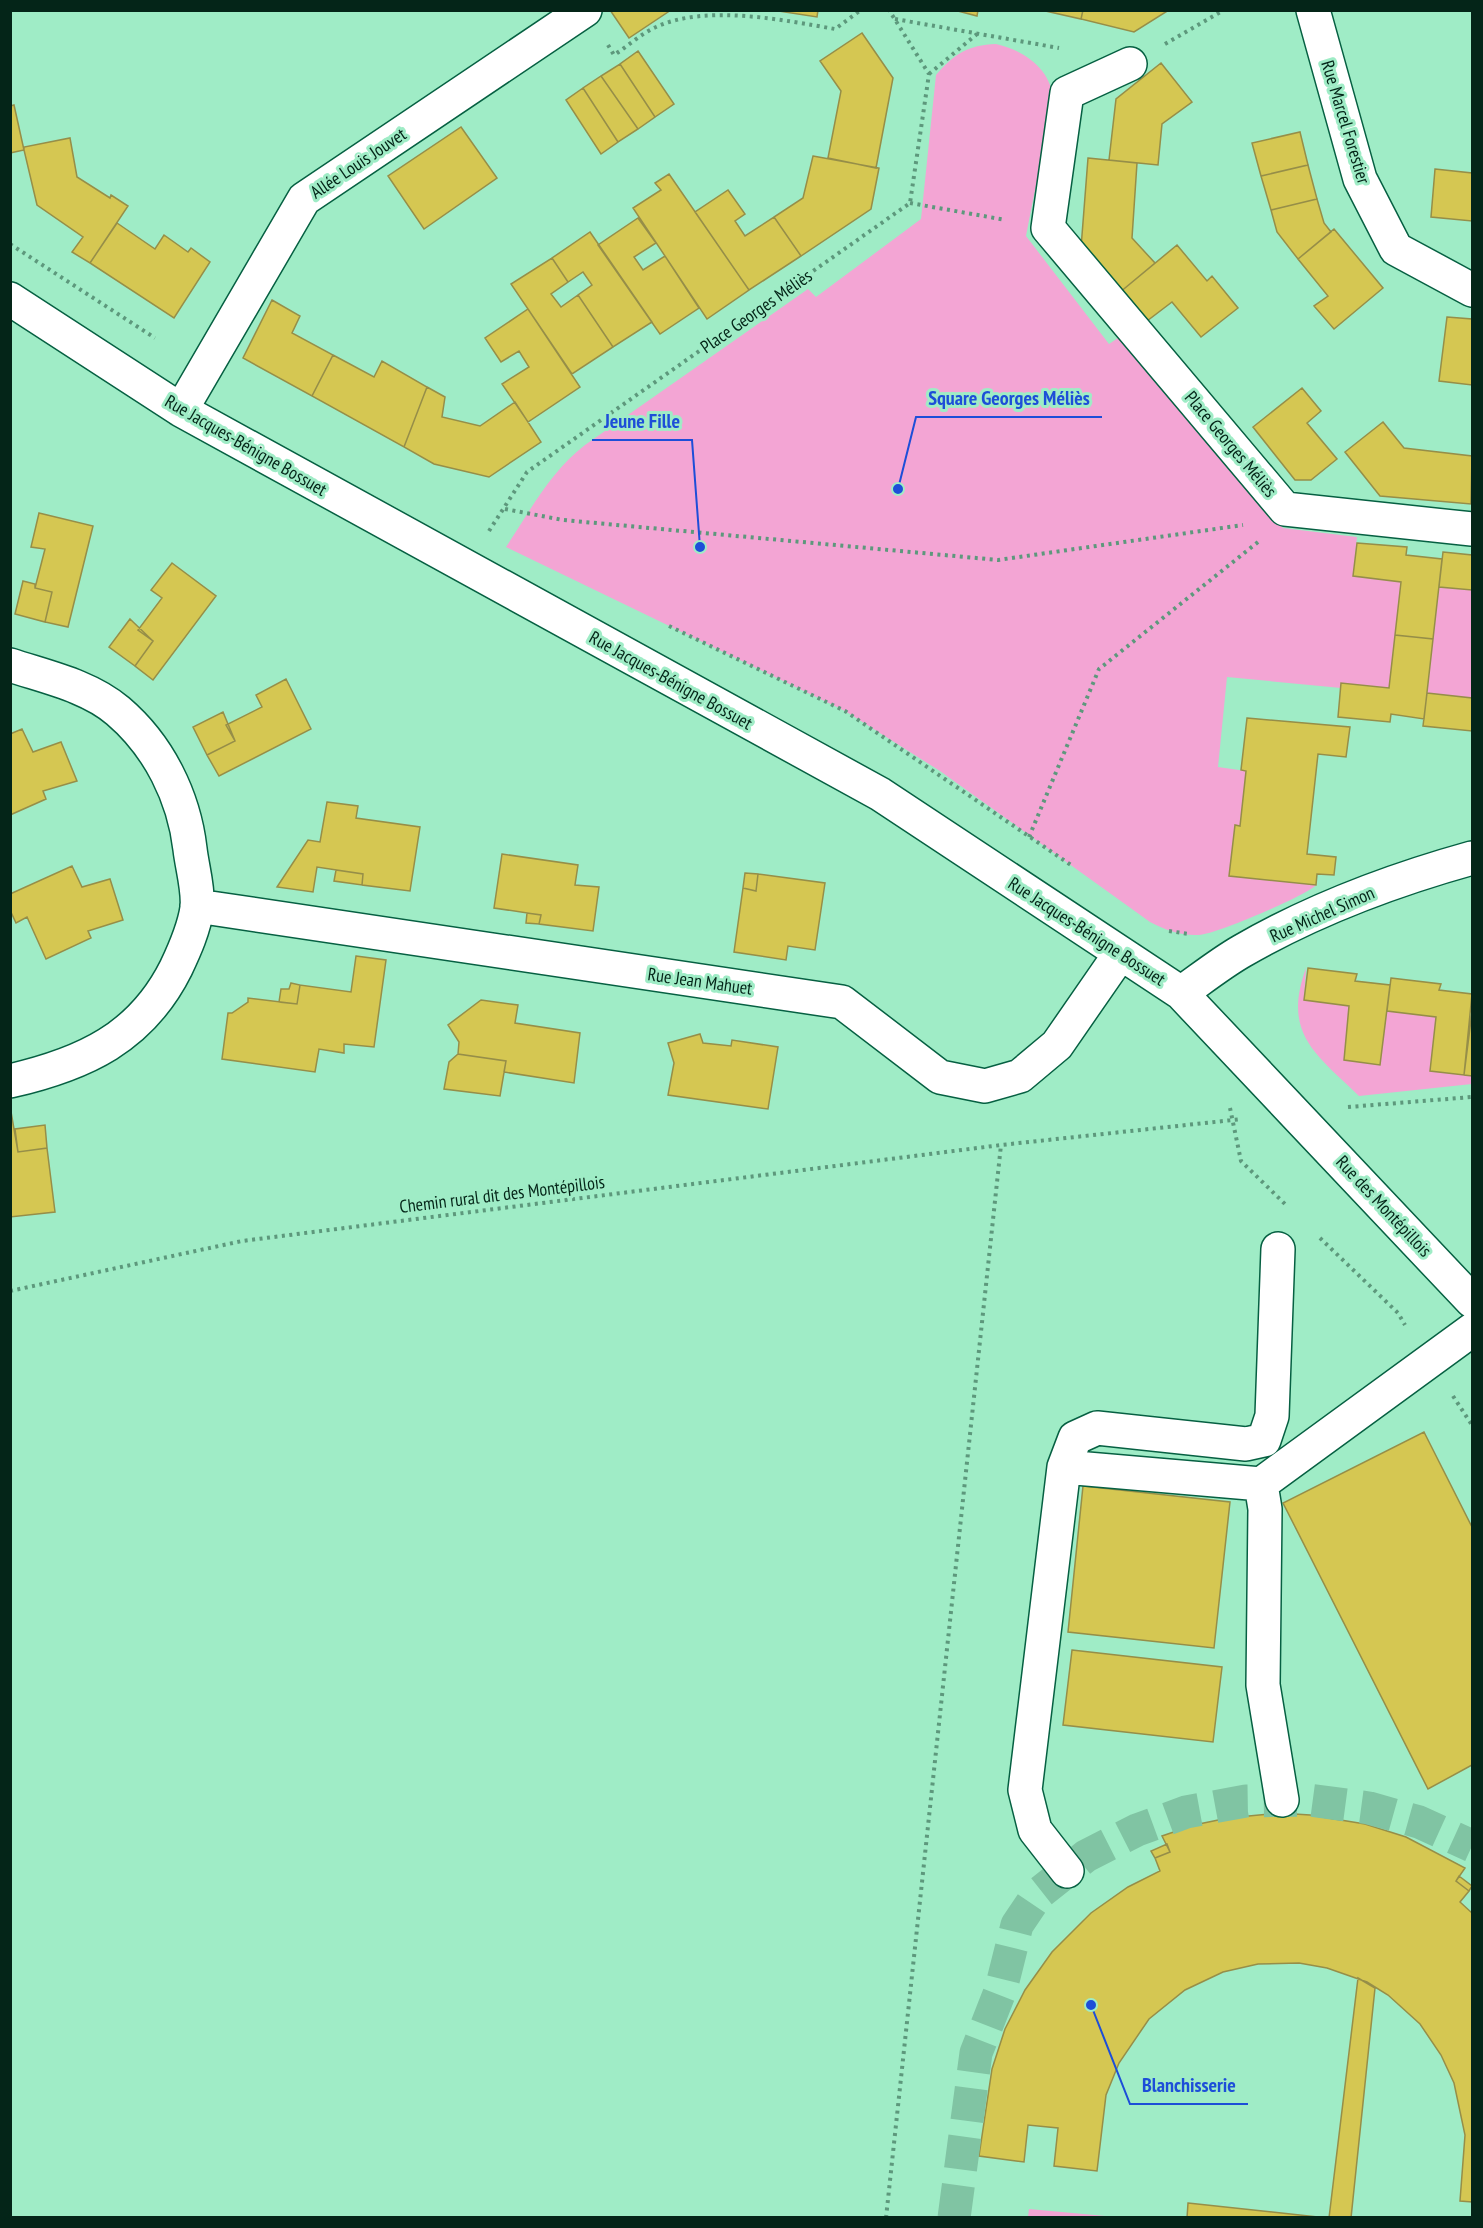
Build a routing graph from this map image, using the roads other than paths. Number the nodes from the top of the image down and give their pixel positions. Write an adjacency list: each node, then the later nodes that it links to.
1 (585, 10): 6 (street, Allée Louis Jouvet)
2 (1313, 10): 4 (street, Rue Marcel Forestier)
3 (1130, 64): 7 (street, Place Georges Méliès)
4 (1473, 290)
5 (10, 298): 6 (street, Rue Jacques-Bénigne Bossuet)
6 (181, 410): 11 (street, Rue Jacques-Bénigne Bossuet)
7 (1473, 529)
8 (10, 664): 10 (street)
9 (1473, 858): 12 (street, Rue Michel Simon)
10 (197, 906): 11 (street, Rue Jean Mahuet); 13 (street)
11 (1120, 954): 12 (street, Rue Jacques-Bénigne Bossuet)
12 (1181, 993): 14 (street, Rue Jacques-Bénigne Bossuet)
13 (10, 1082)
14 (1295, 1111): 16 (street, Rue des Montépillois)
15 (1278, 1249): 18 (street)
16 (1469, 1291)
17 (1473, 1330): 19 (street)
18 (1064, 1467): 19 (street); 21 (street)
19 (1261, 1484): 20 (street)
20 (1282, 1800)
21 (1067, 1871)

